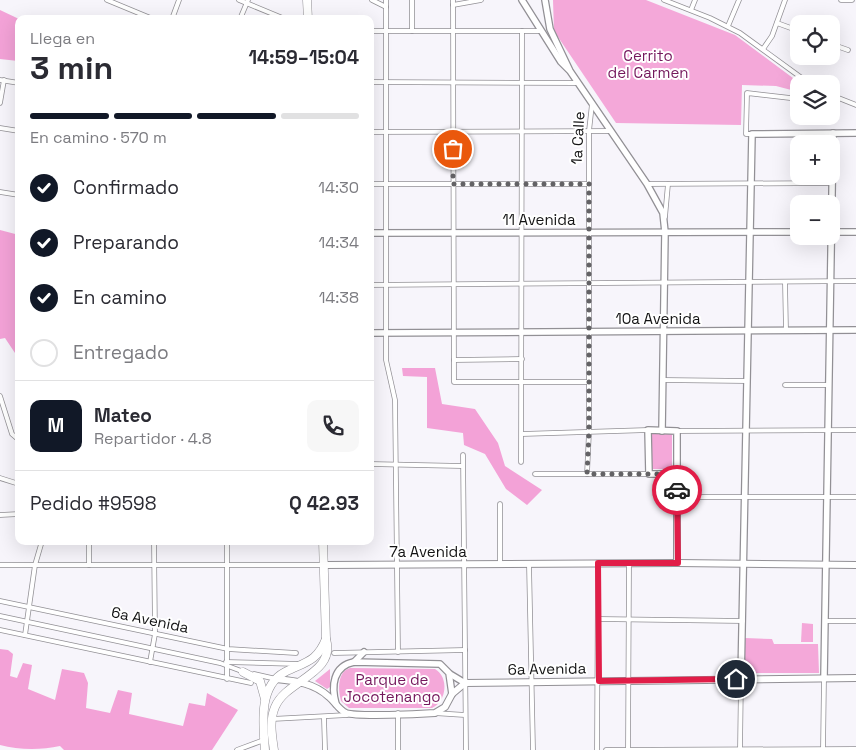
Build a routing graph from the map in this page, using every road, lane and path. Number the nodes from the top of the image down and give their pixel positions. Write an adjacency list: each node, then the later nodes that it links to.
1 (107, 0): 17 (street)
2 (179, 0): 23 (street)
3 (238, 0): 18 (street)
4 (307, 0): 26 (highway)
5 (372, 0): 20 (street)
6 (386, 0): 20 (street)
7 (412, 0): 32 (street)
8 (481, 0): 19 (street)
9 (522, 0): 35 (street)
10 (545, 0): 39 (street)
11 (664, 0): 21 (street)
12 (695, 0): 21 (street)
13 (739, 0): 28 (street)
14 (785, 0): 27 (street)
15 (841, 0): 16 (street)
16 (852, 0)
17 (113, 1): 22 (street)
18 (247, 2): 24 (street); 25 (street)
19 (453, 3): 33 (street)
20 (386, 7): 31 (street)
21 (691, 10): 28 (street)
22 (144, 15)
23 (173, 15)
24 (242, 15)
25 (276, 15)
26 (308, 15)
27 (777, 23): 29 (street); 37 (street)
28 (728, 26): 37 (street)
29 (790, 28)
30 (374, 31): 31 (street)
31 (386, 31): 32 (street); 44 (street)
32 (412, 31): 33 (street)
33 (453, 31): 34 (street); 45 (street)
34 (522, 31): 35 (street); 46 (street)
35 (540, 31): 39 (street)
36 (840, 47): 38 (street)
37 (763, 49): 40 (street)
38 (848, 50)
39 (570, 71): 47 (street)
40 (798, 75)
41 (2, 80): 42 (street); 50 (street)
42 (15, 82)
43 (374, 82): 44 (street)
44 (386, 82): 45 (street); 59 (street)
45 (453, 83): 46 (street); 60 (street)
46 (522, 83): 47 (street); 55 (street)
47 (578, 83): 51 (street)
48 (790, 98): 63 (street)
49 (840, 99): 52 (street)
50 (0, 103)
51 (592, 104): 56 (street, 1a Calle); 57 (street)
52 (856, 106)
53 (0, 128): 54 (street)
54 (15, 130)
55 (522, 131): 56 (street); 60 (street); 67 (street)
56 (589, 131): 57 (street); 68 (street, 1a Calle)
57 (611, 131): 69 (street)
58 (374, 132): 59 (street)
59 (386, 132): 60 (street); 65 (street)
60 (453, 132): 66 (street)
61 (833, 133): 62 (street); 63 (street)
62 (856, 133)
63 (749, 134): 71 (street)
64 (374, 184): 65 (street)
65 (386, 184): 66 (street); 81 (street)
66 (453, 184): 67 (street); 82 (street)
67 (522, 184): 68 (street); 83 (street)
68 (589, 184): 84 (street, 1a Calle)
69 (647, 184): 70 (street); 75 (street)
70 (668, 184): 71 (street); 75 (street)
71 (751, 184): 72 (street); 77 (street)
72 (790, 184)
73 (0, 192): 74 (street)
74 (15, 194)
75 (665, 222): 76 (street)
76 (665, 232): 77 (street, 11 Avenida); 84 (street, 11 Avenida); 91 (street)
77 (750, 232): 78 (street, 11 Avenida); 89 (street)
78 (790, 232)
79 (840, 232): 80 (street)
80 (856, 232)
81 (386, 233): 82 (street, 11 Avenida); 85 (street, 11 Avenida); 95 (street)
82 (453, 233): 83 (street, 11 Avenida); 96 (street)
83 (522, 233): 84 (street, 11 Avenida); 92 (street)
84 (589, 233): 93 (street, 1a Calle)
85 (374, 234)
86 (831, 245): 87 (street)
87 (831, 281): 88 (street); 90 (street); 101 (street)
88 (856, 281)
89 (749, 282): 90 (street); 91 (street); 99 (street)
90 (785, 282): 100 (street)
91 (664, 283): 93 (street); 98 (street)
92 (522, 284): 93 (street); 96 (street); 104 (street)
93 (589, 284): 102 (street, 1a Calle)
94 (374, 285): 95 (street)
95 (386, 285): 96 (street); 106 (street)
96 (453, 285): 103 (street)
97 (856, 330): 101 (street, 10a Avenida)
98 (664, 331): 99 (street, 10a Avenida); 102 (street, 10a Avenida); 109 (street)
99 (748, 331): 100 (street, 10a Avenida); 110 (street)
100 (786, 331): 101 (street, 10a Avenida)
101 (830, 331): 114 (street)
102 (589, 332): 104 (street, 10a Avenida); 112 (street, 1a Calle)
103 (454, 333): 104 (street, 10a Avenida); 106 (street, 10a Avenida); 108 (street)
104 (522, 333): 107 (street)
105 (374, 334): 106 (street, 10a Avenida)
106 (386, 334): 128 (street)
107 (522, 359): 108 (street); 111 (street)
108 (454, 360): 111 (street)
109 (663, 380): 110 (street); 117 (street)
110 (747, 381): 121 (street)
111 (522, 382): 112 (street); 124 (street)
112 (589, 382): 122 (street, 1a Calle)
113 (785, 385): 114 (street)
114 (829, 385): 118 (street)
115 (0, 396): 123 (street)
116 (648, 430): 117 (street); 122 (street); 132 (street)
117 (662, 430): 120 (street)
118 (828, 430): 119 (street); 121 (street); 138 (street)
119 (856, 430)
120 (676, 431): 121 (street); 133 (street)
121 (746, 431): 137 (street)
122 (589, 432): 124 (street); 131 (street, 1a Calle)
123 (15, 434)
124 (522, 434): 126 (street)
125 (462, 455): 129 (street)
126 (522, 462)
127 (374, 464): 128 (street)
128 (396, 464): 129 (street); 161 (street)
129 (462, 466): 151 (street)
130 (535, 474): 131 (street)
131 (587, 474): 132 (street)
132 (649, 474): 133 (street)
133 (677, 474): 136 (street)
134 (0, 478): 135 (street)
135 (15, 481)
136 (677, 497): 137 (street); 150 (street)
137 (745, 497): 138 (street); 154 (street)
138 (827, 497): 139 (street); 162 (street)
139 (856, 497)
140 (500, 504): 152 (street)
141 (15, 514): 142 (street)
142 (0, 515)
143 (41, 545): 156 (street)
144 (89, 545): 157 (street)
145 (154, 545): 158 (street)
146 (227, 545): 159 (street)
147 (323, 545): 160 (highway)
148 (598, 563): 149 (main road, 7a Avenida); 153 (main road, 7a Avenida); 167 (street)
149 (629, 563): 150 (main road, 7a Avenida); 168 (street)
150 (678, 563): 154 (main road, 7a Avenida)
151 (464, 564): 152 (main road, 7a Avenida); 161 (main road, 7a Avenida); 179 (street)
152 (500, 564): 153 (main road, 7a Avenida)
153 (529, 564): 200 (street)
154 (744, 564): 162 (main road, 7a Avenida); 169 (street)
155 (0, 565): 156 (street, 7a Avenida)
156 (34, 565): 157 (street, 7a Avenida); 165 (street)
157 (89, 565): 158 (street, 7a Avenida)
158 (155, 565): 159 (street, 7a Avenida); 174 (street)
159 (227, 565): 160 (street, 7a Avenida); 178 (street)
160 (323, 565): 161 (main road, 7a Avenida); 176 (highway)
161 (397, 565): 181 (street)
162 (826, 565): 163 (main road, 7a Avenida); 170 (street)
163 (856, 565)
164 (0, 601): 165 (street, 6a Avenida)
165 (30, 608): 172 (street); 174 (street, 6a Avenida)
166 (0, 616): 172 (street)
167 (599, 619): 168 (street); 199 (street)
168 (630, 620): 169 (street); 198 (street)
169 (743, 621): 197 (street)
170 (825, 621): 171 (street); 191 (street)
171 (856, 621)
172 (27, 622): 175 (street); 177 (street)
173 (0, 630): 175 (street)
174 (155, 634): 177 (street); 178 (street, 6a Avenida)
175 (25, 635): 184 (street)
176 (326, 639): 188 (highway); 196 (highway)
177 (152, 648): 184 (street); 187 (street)
178 (228, 649): 182 (street, 6a Avenida); 185 (street)
179 (465, 650): 181 (street); 201 (street)
180 (364, 652): 181 (street); 183 (street); 186 (street)
181 (398, 652)
182 (296, 653)
183 (334, 653)
184 (150, 662): 194 (street)
185 (228, 662): 187 (street); 188 (street); 189 (street)
186 (354, 662): 190 (street); 204 (street)
187 (220, 663): 189 (street)
188 (300, 665): 195 (highway); 196 (main road); 196 (highway)
189 (228, 668): 192 (street); 194 (street)
190 (449, 674): 201 (street); 202 (street)
191 (824, 677): 193 (main road, 6a Avenida); 197 (main road, 6a Avenida); 224 (street)
192 (248, 678): 194 (street); 195 (street); 203 (highway)
193 (856, 678)
194 (227, 679)
195 (276, 679): 196 (main road); 203 (highway)
196 (304, 679): 204 (main road); 210 (highway)
197 (741, 679): 198 (main road, 6a Avenida); 223 (street)
198 (629, 680): 199 (main road, 6a Avenida); 222 (street)
199 (599, 681): 200 (main road, 6a Avenida); 220 (street)
200 (532, 682): 201 (main road, 6a Avenida); 219 (street)
201 (465, 683): 202 (main road); 208 (street)
202 (452, 694): 206 (main road)
203 (265, 702): 211 (highway)
204 (336, 704): 207 (main road)
205 (398, 713): 206 (main road); 207 (main road); 217 (street)
206 (432, 713): 208 (street)
207 (351, 714): 209 (street)
208 (465, 715): 218 (street)
209 (324, 718): 210 (street); 216 (street)
210 (272, 719): 215 (highway)
211 (264, 740): 213 (street); 214 (highway)
212 (856, 749): 224 (street)
213 (237, 750)
214 (266, 750)
215 (274, 750)
216 (325, 750)
217 (398, 750)
218 (466, 750)
219 (532, 750)
220 (597, 750)
221 (606, 750): 222 (street)
222 (628, 750): 223 (street)
223 (740, 750): 224 (street)
224 (823, 750)

